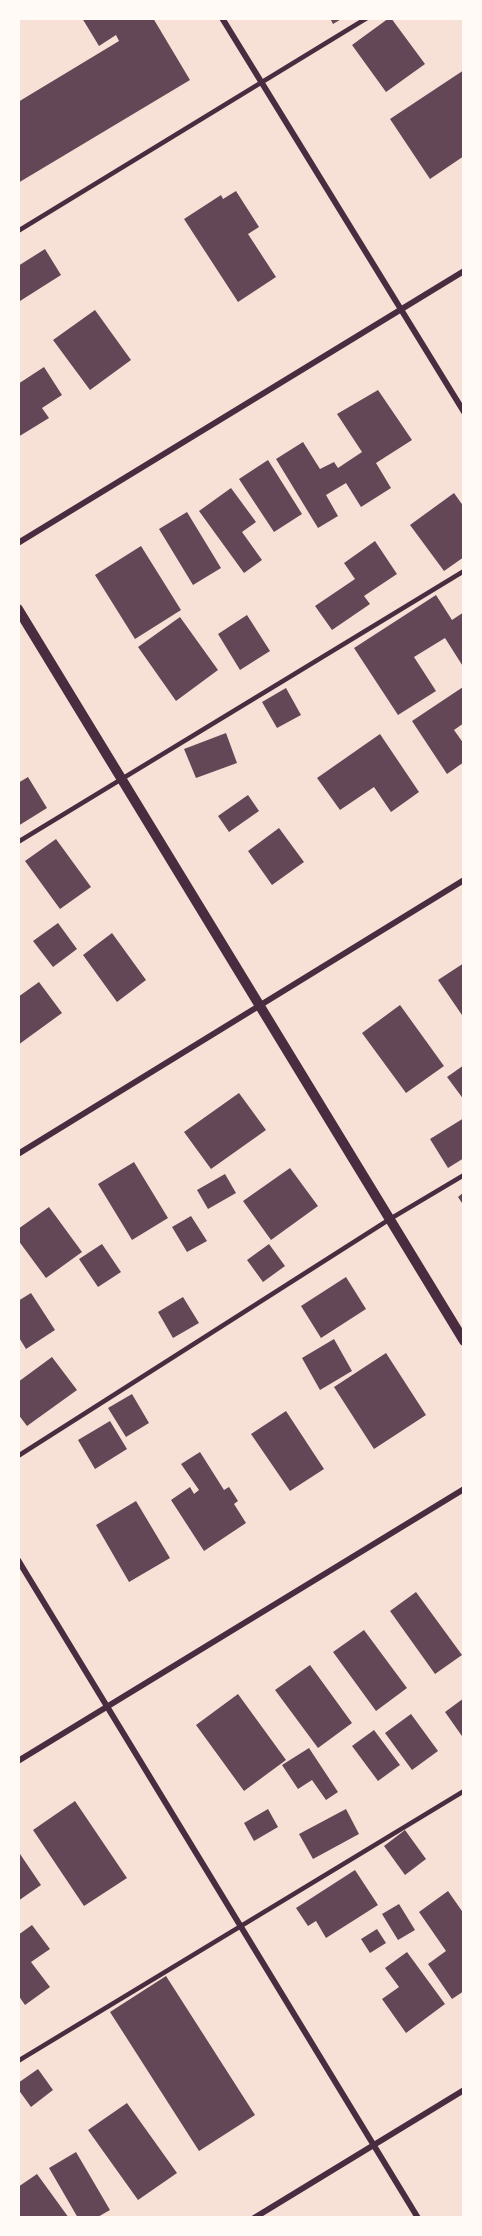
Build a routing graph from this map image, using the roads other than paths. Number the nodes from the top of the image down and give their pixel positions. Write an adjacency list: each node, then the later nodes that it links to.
1 (222, 18): 3 (street)
2 (367, 18): 3 (lane)
3 (262, 82): 4 (lane); 6 (street)
4 (18, 231)
5 (464, 271): 6 (street)
6 (401, 310): 7 (street); 8 (street)
7 (464, 412)
8 (18, 543)
9 (464, 571): 11 (lane)
10 (18, 609): 11 (street)
11 (121, 778): 12 (lane); 14 (street)
12 (18, 842)
13 (464, 880): 14 (street)
14 (260, 1005): 15 (street); 17 (street)
15 (18, 1154)
16 (464, 1175): 17 (lane)
17 (390, 1219): 18 (street); 19 (lane)
18 (464, 1341)
19 (18, 1456)
20 (464, 1489): 22 (street)
21 (18, 1560): 22 (street)
22 (107, 1707): 23 (street); 25 (street)
23 (18, 1761)
24 (464, 1791): 25 (lane)
25 (239, 1925): 26 (lane); 28 (street)
26 (18, 2061)
27 (464, 2090): 28 (street)
28 (373, 2145): 29 (street); 30 (street)
29 (254, 2218)
30 (418, 2218)

